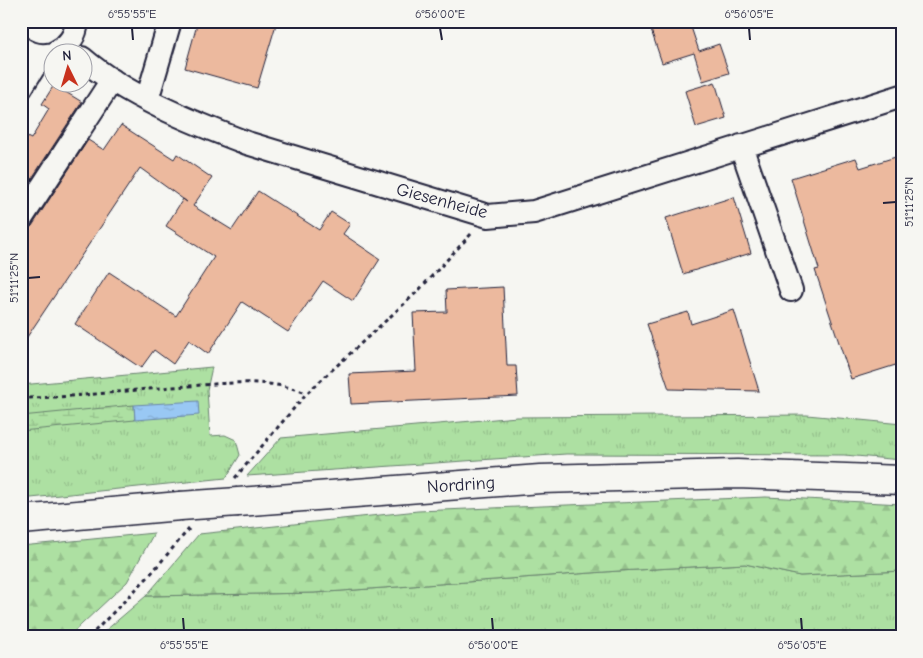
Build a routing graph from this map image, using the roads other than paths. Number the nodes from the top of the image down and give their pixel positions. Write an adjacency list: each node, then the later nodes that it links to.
1 (77, 21): 3 (street)
2 (170, 21): 11 (street)
3 (70, 42)
4 (21, 48): 5 (street)
5 (42, 55)
6 (42, 63): 9 (street)
7 (92, 69): 8 (street, Giesenheide)
8 (112, 80): 11 (street, Giesenheide); 13 (street)
9 (21, 88)
10 (902, 96): 12 (street, Giesenheide)
11 (147, 100): 12 (street, Giesenheide)
12 (741, 146): 14 (street)
13 (21, 220)
14 (791, 290)
15 (902, 480): 16 (main road, Nordring, bridge)
16 (21, 520)

